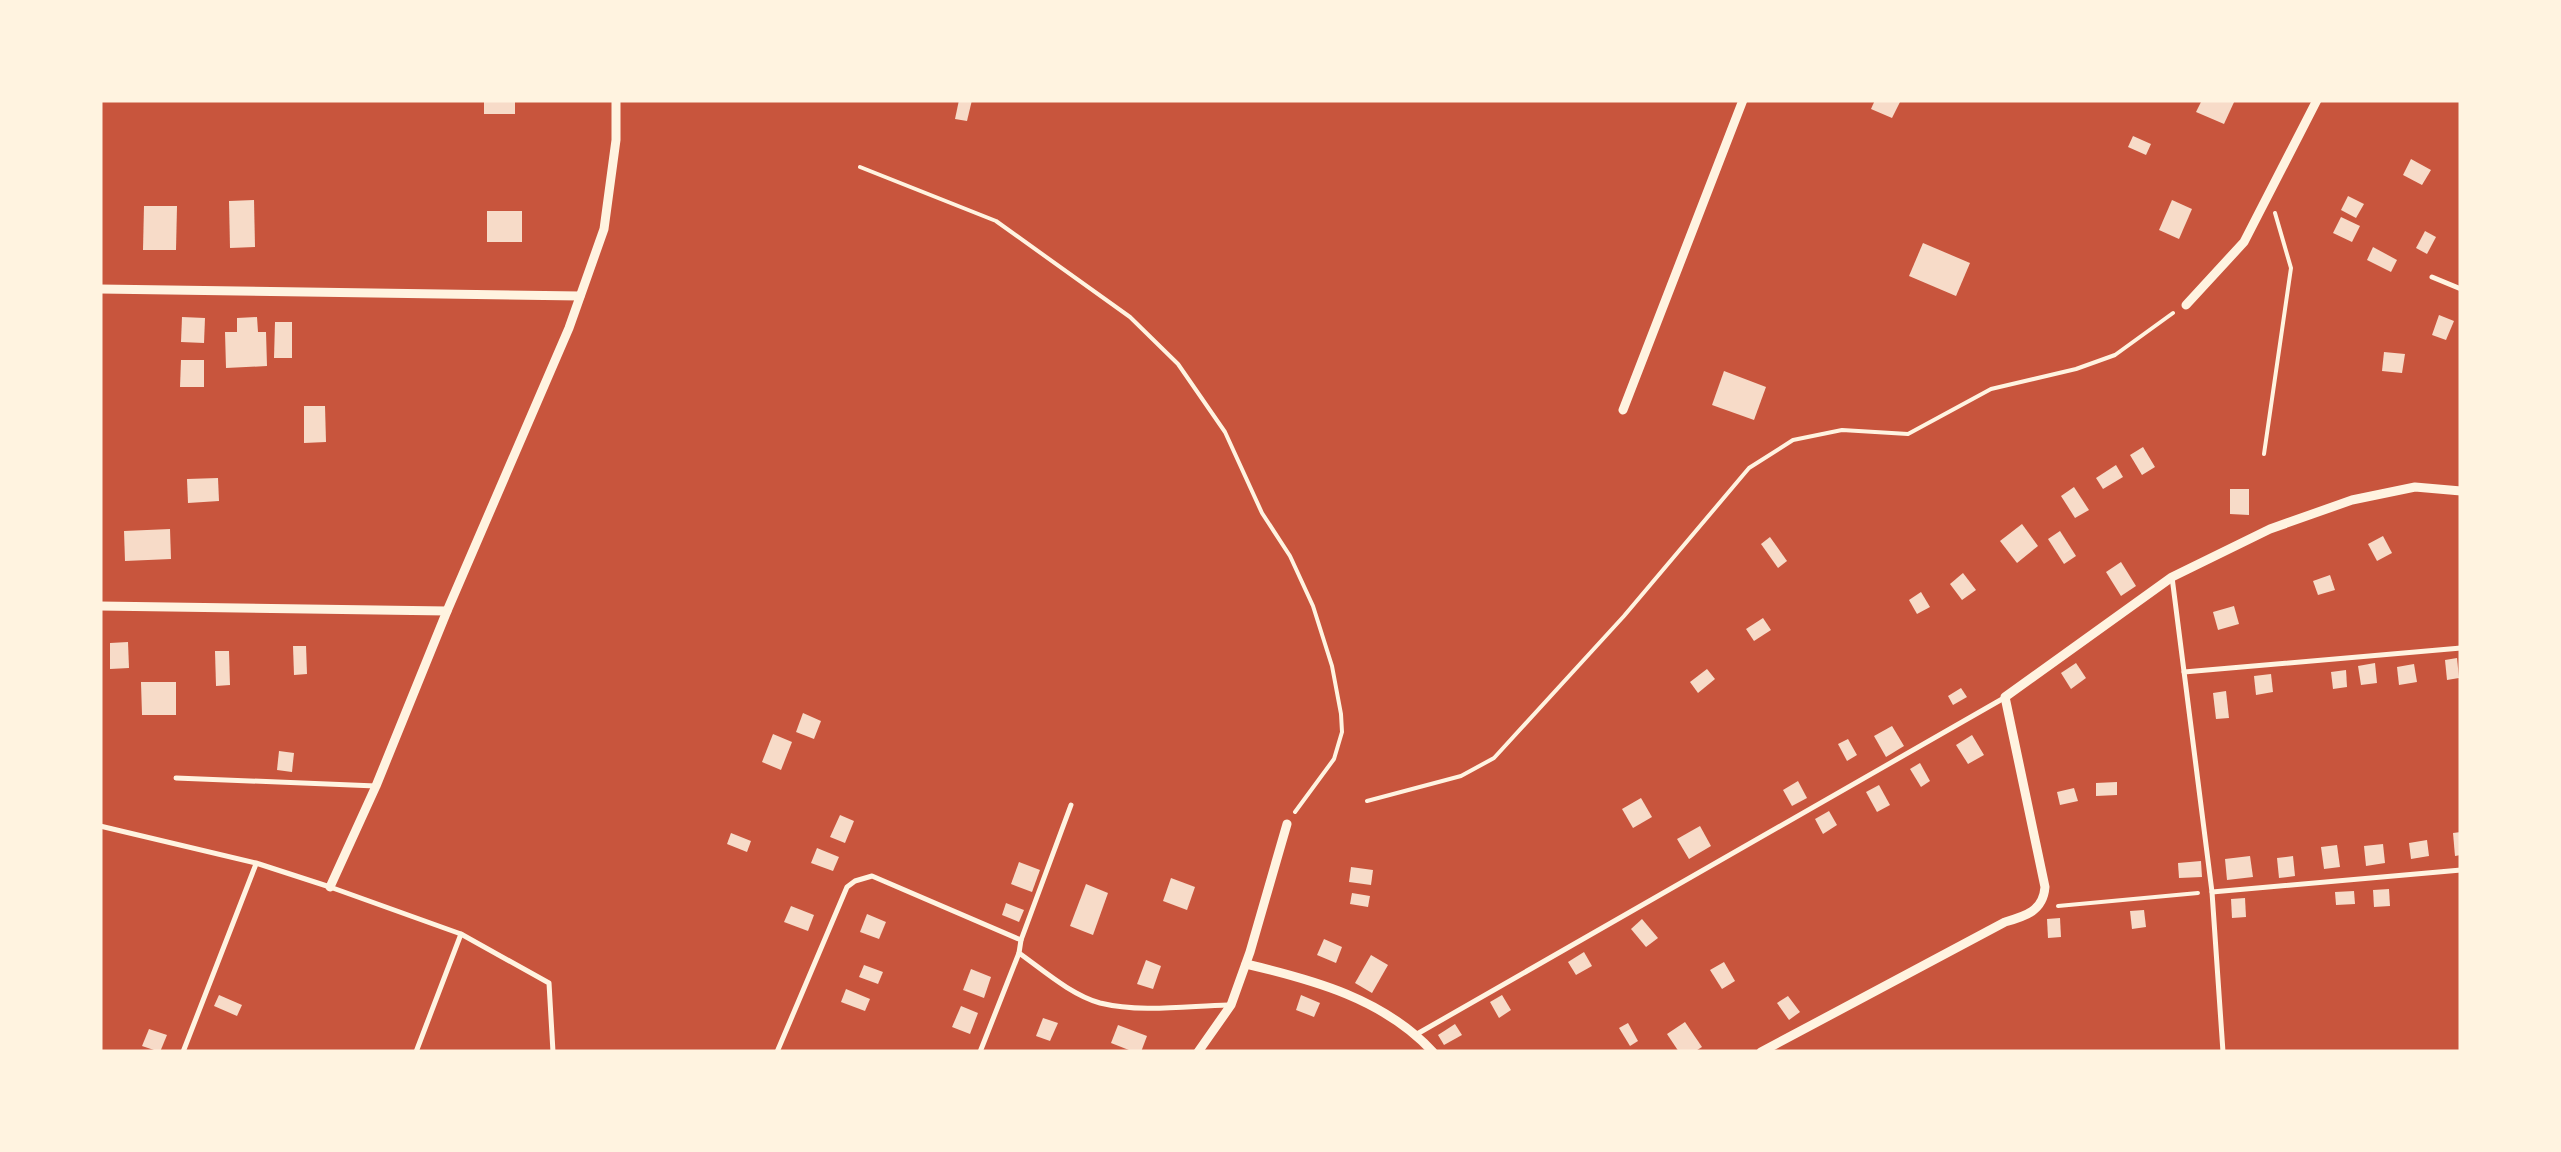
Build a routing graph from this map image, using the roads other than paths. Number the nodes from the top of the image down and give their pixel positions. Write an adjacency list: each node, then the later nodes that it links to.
1 (616, 100): 7 (street)
2 (1743, 100): 9 (street)
3 (2318, 100): 8 (street)
4 (2432, 277): 5 (lane)
5 (2461, 288)
6 (100, 289): 7 (street)
7 (580, 296): 13 (street)
8 (2186, 305)
9 (1623, 410)
10 (2461, 490): 11 (street)
11 (2172, 578): 15 (lane); 16 (street)
12 (100, 606): 13 (street)
13 (447, 612): 18 (street)
14 (2461, 648): 15 (lane)
15 (2184, 672): 25 (lane)
16 (2005, 698): 31 (lane); 39 (street)
17 (176, 778): 18 (lane)
18 (376, 786): 24 (street)
19 (1071, 805): 27 (lane)
20 (1287, 824): 29 (street)
21 (100, 826): 22 (lane)
22 (256, 863): 24 (lane); 32 (lane)
23 (2461, 870): 25 (lane)
24 (330, 887): 26 (lane)
25 (2212, 892): 40 (lane)
26 (461, 934): 33 (lane); 34 (lane)
27 (1022, 940): 28 (lane); 35 (lane)
28 (1019, 953): 30 (lane); 36 (lane)
29 (1246, 964): 30 (street); 31 (street)
30 (1231, 1005): 37 (street)
31 (1417, 1034): 38 (street)
32 (183, 1052)
33 (416, 1052)
34 (553, 1052)
35 (778, 1052)
36 (980, 1052)
37 (1198, 1052)
38 (1433, 1052)
39 (1761, 1052)
40 (2223, 1052)

